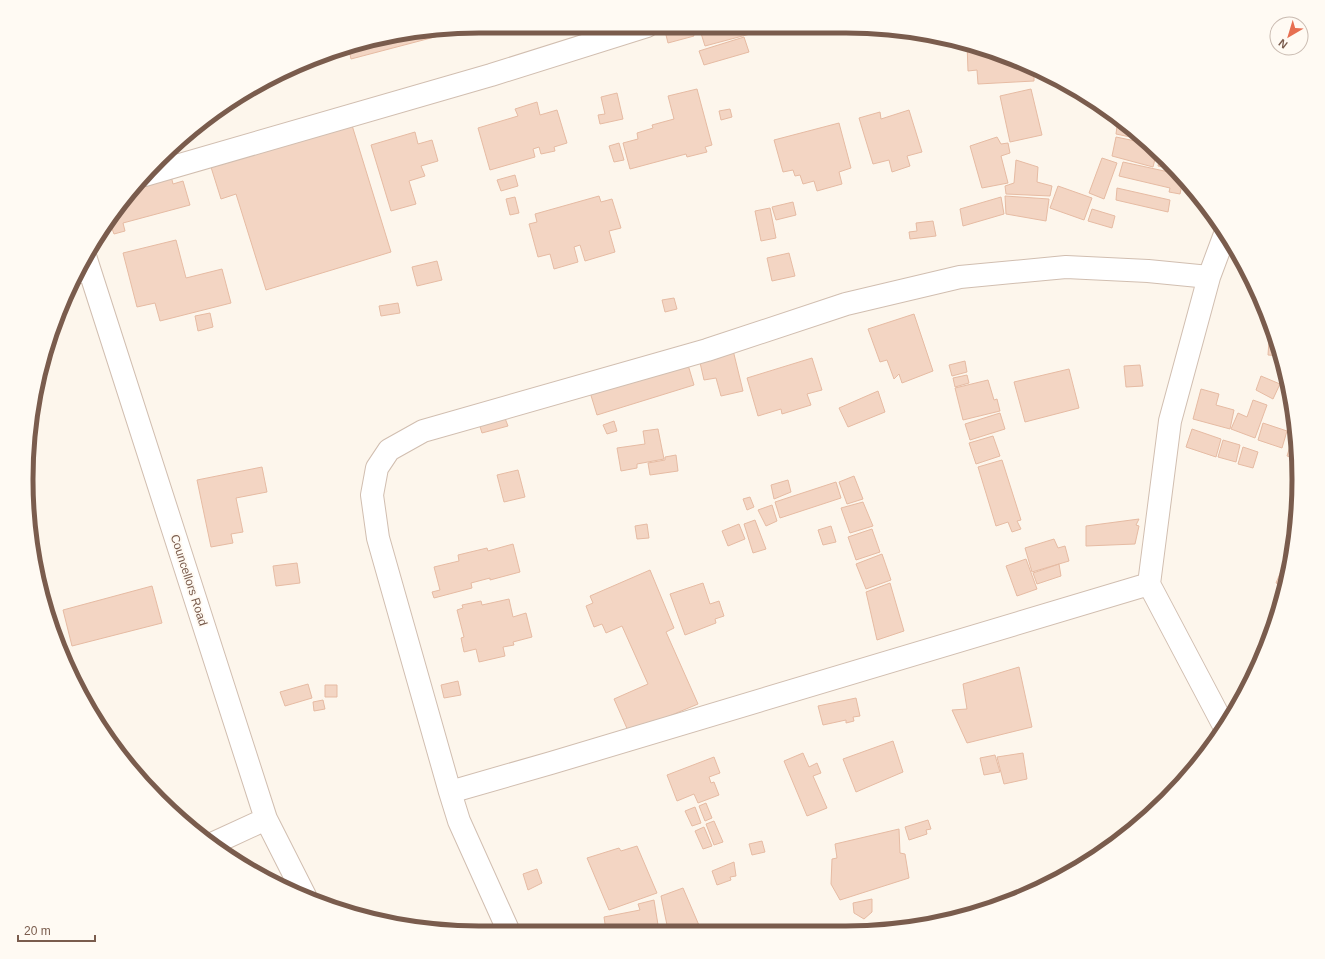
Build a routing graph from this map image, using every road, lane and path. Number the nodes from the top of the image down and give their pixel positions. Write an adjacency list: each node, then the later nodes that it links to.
1 (625, 33): 2 (street)
2 (157, 172)
3 (1223, 240): 5 (street)
4 (84, 273): 9 (street, Councellors Road)
5 (1209, 277): 6 (street); 8 (street)
6 (1149, 584): 7 (street); 8 (street)
7 (1221, 721)
8 (450, 792): 12 (street)
9 (266, 819): 10 (street); 11 (street, Councellors Road)
10 (218, 841)
11 (301, 889)
12 (506, 926)

